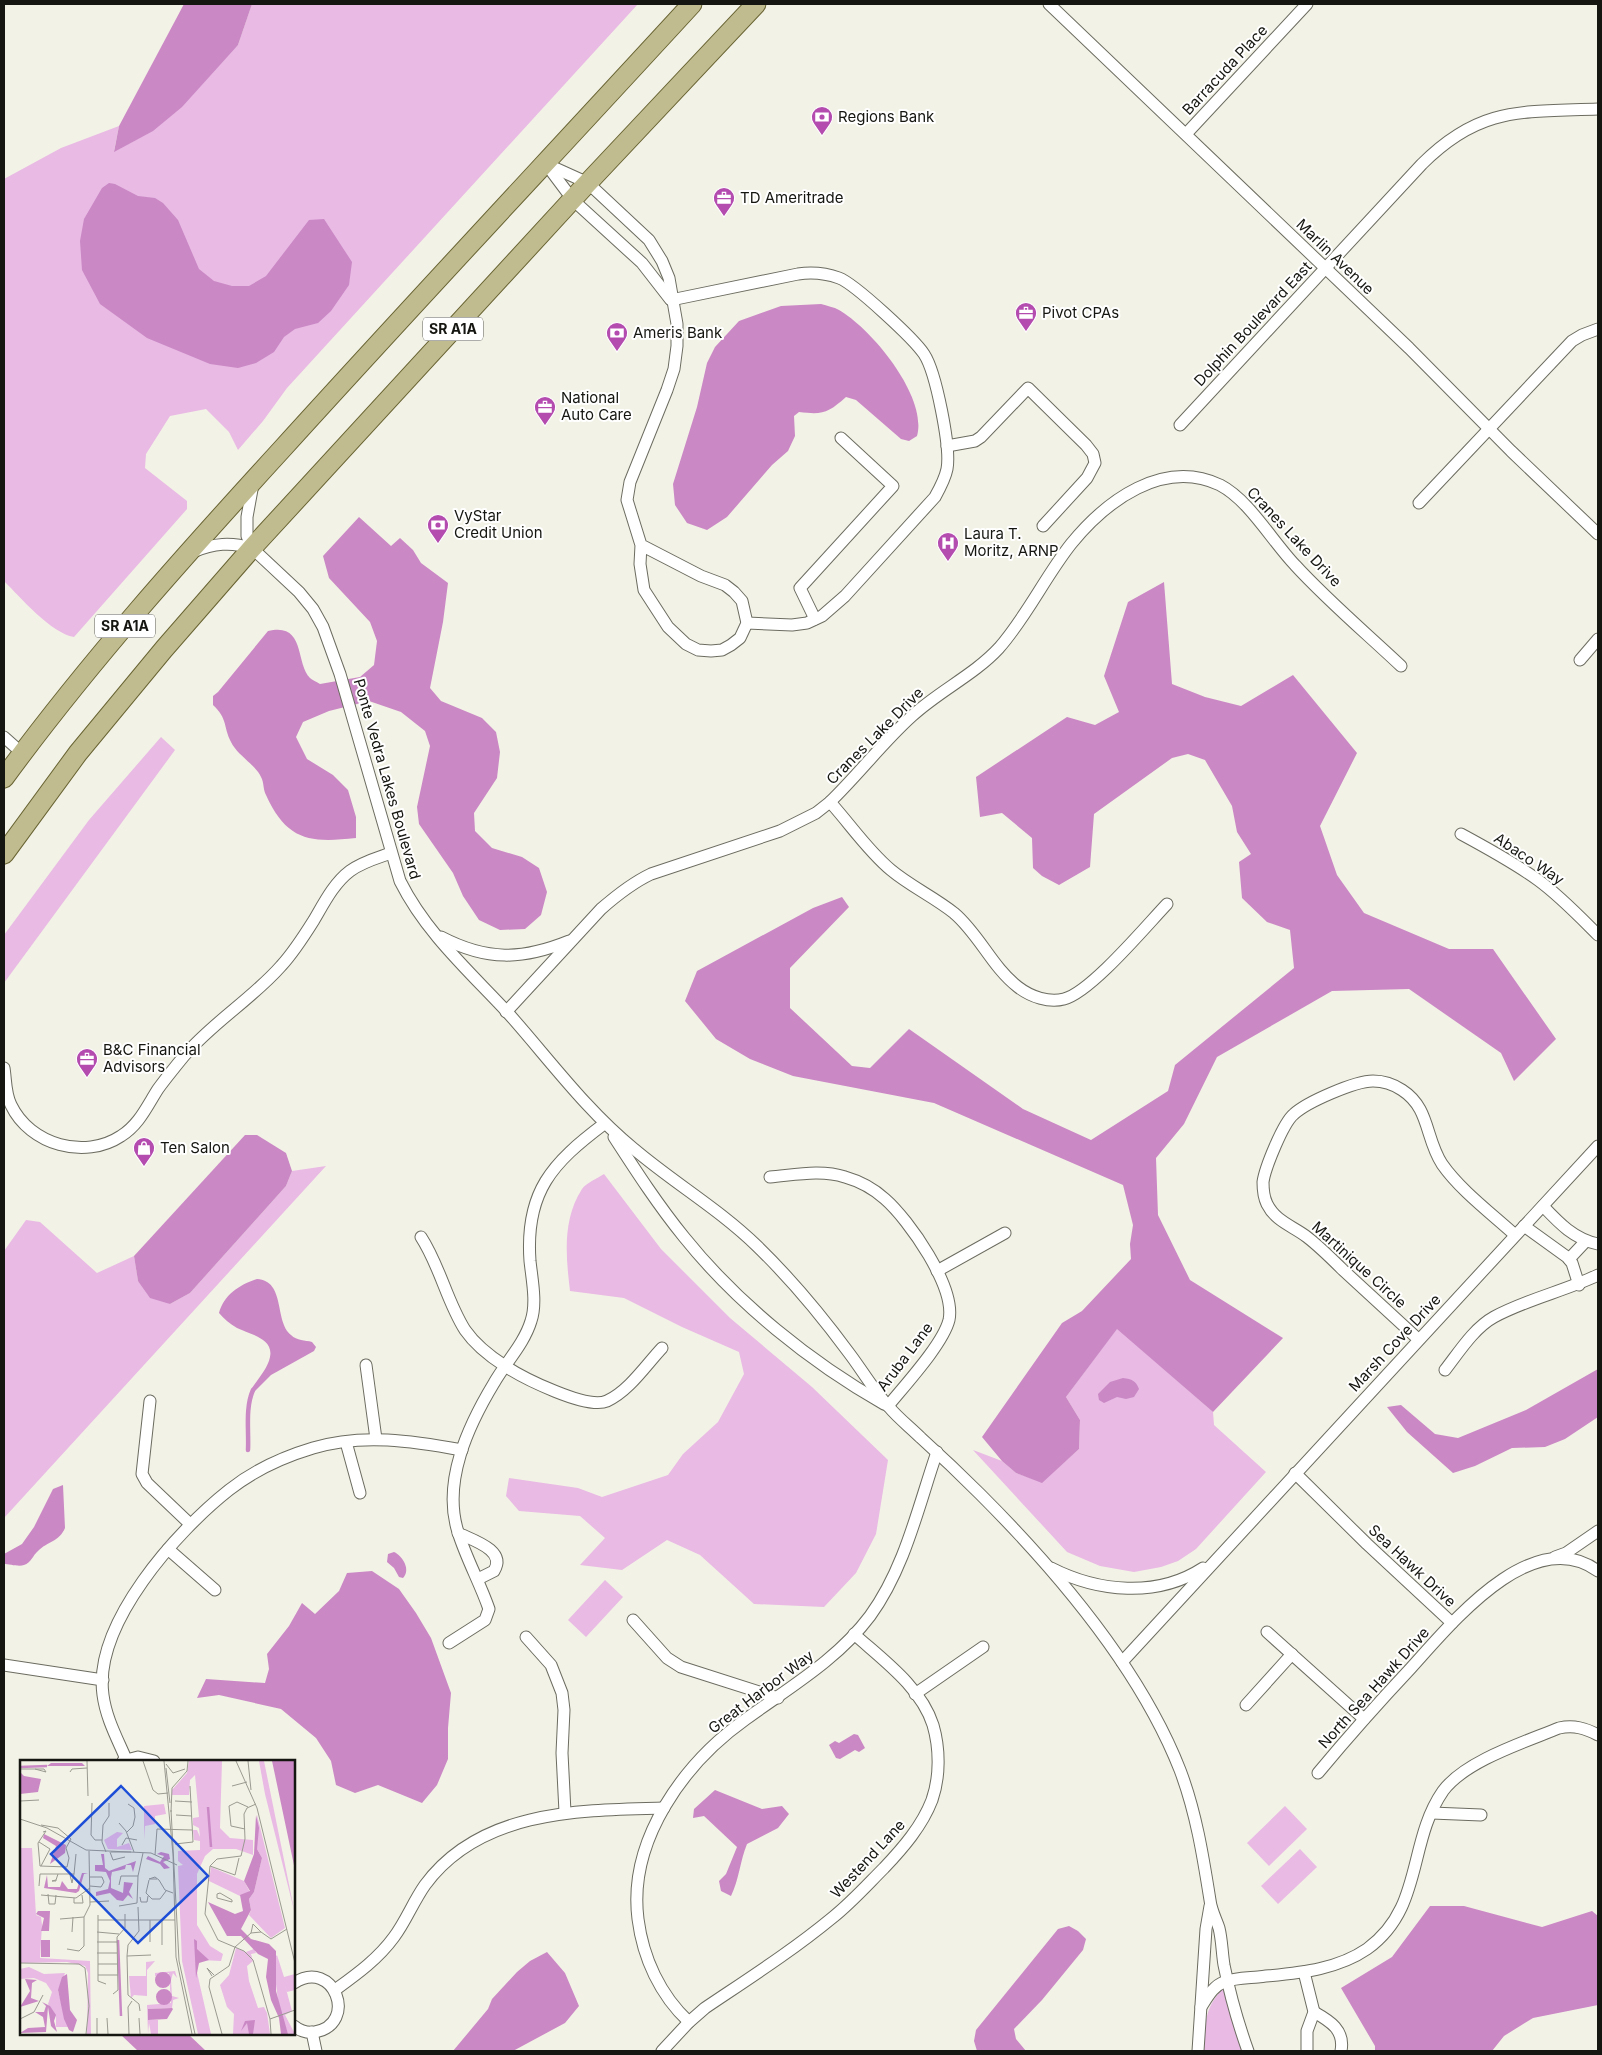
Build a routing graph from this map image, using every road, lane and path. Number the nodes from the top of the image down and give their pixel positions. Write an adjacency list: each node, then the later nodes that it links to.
1 (692, 4): 7 (main road, SR A1A)
2 (756, 4): 8 (main road, SR A1A)
3 (1050, 4): 6 (street, Marlin Avenue)
4 (1307, 4): 6 (street, Barracuda Place)
5 (1598, 109): 10 (street, Dolphin Boulevard East)
6 (1186, 134): 10 (street, Marlin Avenue)
7 (546, 164): 8 (street); 9 (street); 17 (main road, SR A1A)
8 (588, 182): 9 (main road, SR A1A); 11 (street)
9 (573, 200): 11 (street); 22 (main road, SR A1A)
10 (1326, 269): 13 (street, Dolphin Boulevard East); 14 (street, Marlin Avenue)
11 (671, 300): 16 (street); 21 (street)
12 (1598, 329): 14 (street)
13 (1180, 425)
14 (1489, 429): 18 (street); 20 (street, Marlin Avenue)
15 (841, 438): 24 (street)
16 (948, 446): 19 (street); 24 (street)
17 (254, 480): 22 (street); 23 (main road, SR A1A)
18 (1419, 503)
19 (1043, 526)
20 (1598, 534)
21 (641, 545): 25 (street); 25 (street)
22 (252, 548): 23 (street); 34 (street, Ponte Vedra Lakes Boulevard); 35 (main road, SR A1A)
23 (188, 554): 30 (main road, SR A1A)
24 (815, 619): 25 (street)
25 (747, 623)
26 (1598, 639): 27 (street)
27 (1580, 660)
28 (1401, 666): 32 (street, Cranes Lake Drive)
29 (4, 737): 30 (street)
30 (22, 753): 31 (main road, SR A1A)
31 (4, 778)
32 (830, 802): 36 (street, Cranes Lake Drive); 39 (street, Cranes Lake Drive)
33 (1460, 834): 38 (street, Abaco Way)
34 (391, 853): 37 (street, Ponte Vedra Lakes Boulevard); 41 (street)
35 (4, 854)
36 (1167, 904)
37 (435, 934): 39 (street, Cranes Lake Drive); 40 (street, Ponte Vedra Lakes Boulevard)
38 (1598, 935)
39 (573, 939): 40 (street, Cranes Lake Drive)
40 (506, 1012): 42 (street, Ponte Vedra Lakes Boulevard)
41 (4, 1068)
42 (604, 1124): 59 (street); 62 (street, Ponte Vedra Lakes Boulevard); 62 (street, Ponte Vedra Lakes Boulevard)
43 (1598, 1146): 45 (street, Marsh Cove Drive)
44 (770, 1177): 53 (street, Aruba Lane)
45 (1543, 1206): 46 (street, Marsh Cove Drive); 50 (street)
46 (1524, 1226): 48 (street, Marsh Cove Drive); 52 (street)
47 (1005, 1233): 53 (street)
48 (1515, 1235): 56 (street, Marsh Cove Drive); 56 (street, Martinique Circle)
49 (421, 1237): 59 (street)
50 (1586, 1242): 51 (street); 52 (street)
51 (1598, 1244)
52 (1568, 1259): 55 (street)
53 (937, 1271): 62 (street, Aruba Lane)
54 (1598, 1275): 55 (street)
55 (1579, 1285): 60 (street)
56 (1418, 1339): 67 (street, Marsh Cove Drive)
57 (662, 1348): 59 (street)
58 (366, 1365): 63 (street)
59 (505, 1366): 65 (street)
60 (1444, 1370)
61 (150, 1401): 69 (street)
62 (888, 1406): 66 (street, Ponte Vedra Lakes Boulevard)
63 (376, 1440): 64 (street); 65 (street)
64 (346, 1442): 68 (street); 69 (street)
65 (462, 1450): 71 (street)
66 (936, 1452): 75 (street, Ponte Vedra Lakes Boulevard); 82 (street, Great Harbor Way)
67 (1295, 1473): 74 (street, Marsh Cove Drive); 80 (street, Sea Hawk Drive)
68 (360, 1493)
69 (190, 1524): 72 (street)
70 (1598, 1531): 73 (street)
71 (458, 1533): 77 (street); 77 (street)
72 (168, 1549): 78 (street); 89 (street)
73 (1549, 1559): 76 (street, Sea Hawk Drive); 80 (street, Sea Hawk Drive)
74 (1215, 1560): 75 (street, Marsh Cove Drive); 87 (street, Marsh Cove Drive)
75 (1045, 1564): 87 (street, Ponte Vedra Lakes Boulevard)
76 (1598, 1571)
77 (478, 1579): 84 (street)
78 (214, 1590)
79 (633, 1620): 91 (street)
80 (1452, 1623): 93 (street, North Sea Hawk Drive)
81 (1267, 1632): 86 (street)
82 (854, 1634): 90 (street, Westend Lane); 91 (street, Great Harbor Way)
83 (526, 1637): 99 (street)
84 (449, 1643)
85 (983, 1647): 90 (street)
86 (1292, 1654): 92 (street); 93 (street)
87 (1122, 1662): 102 (street, Ponte Vedra Lakes Boulevard)
88 (4, 1665): 89 (street)
89 (102, 1680): 95 (street)
90 (915, 1694): 109 (street, Westend Lane)
91 (778, 1698): 98 (street, Great Harbor Way)
92 (1246, 1704)
93 (1364, 1719): 97 (street, North Sea Hawk Drive)
94 (1598, 1735): 100 (street)
95 (124, 1760): 96 (street)
96 (151, 1760)
97 (1318, 1773)
98 (664, 1808): 99 (street); 109 (street, Great Harbor Way)
99 (565, 1812): 106 (street)
100 (1432, 1813): 101 (street); 103 (street)
101 (1481, 1815)
102 (1210, 1905): 104 (street, Ponte Vedra Lakes Boulevard); 107 (street, Ponte Vedra Lakes Boulevard)
103 (1304, 1972): 104 (street); 108 (street)
104 (1228, 1981): 107 (street); 115 (street, Ponte Vedra Lakes Boulevard)
105 (295, 1982): 106 (street)
106 (335, 1990): 111 (street)
107 (1202, 2007): 114 (street, Ponte Vedra Lakes Boulevard)
108 (1314, 2012): 116 (street); 117 (street)
109 (689, 2022): 113 (street, Westend Lane)
110 (295, 2026): 111 (street)
111 (312, 2032): 112 (street)
112 (316, 2051)
113 (662, 2051)
114 (1198, 2051)
115 (1248, 2051)
116 (1306, 2051)
117 (1342, 2051)

